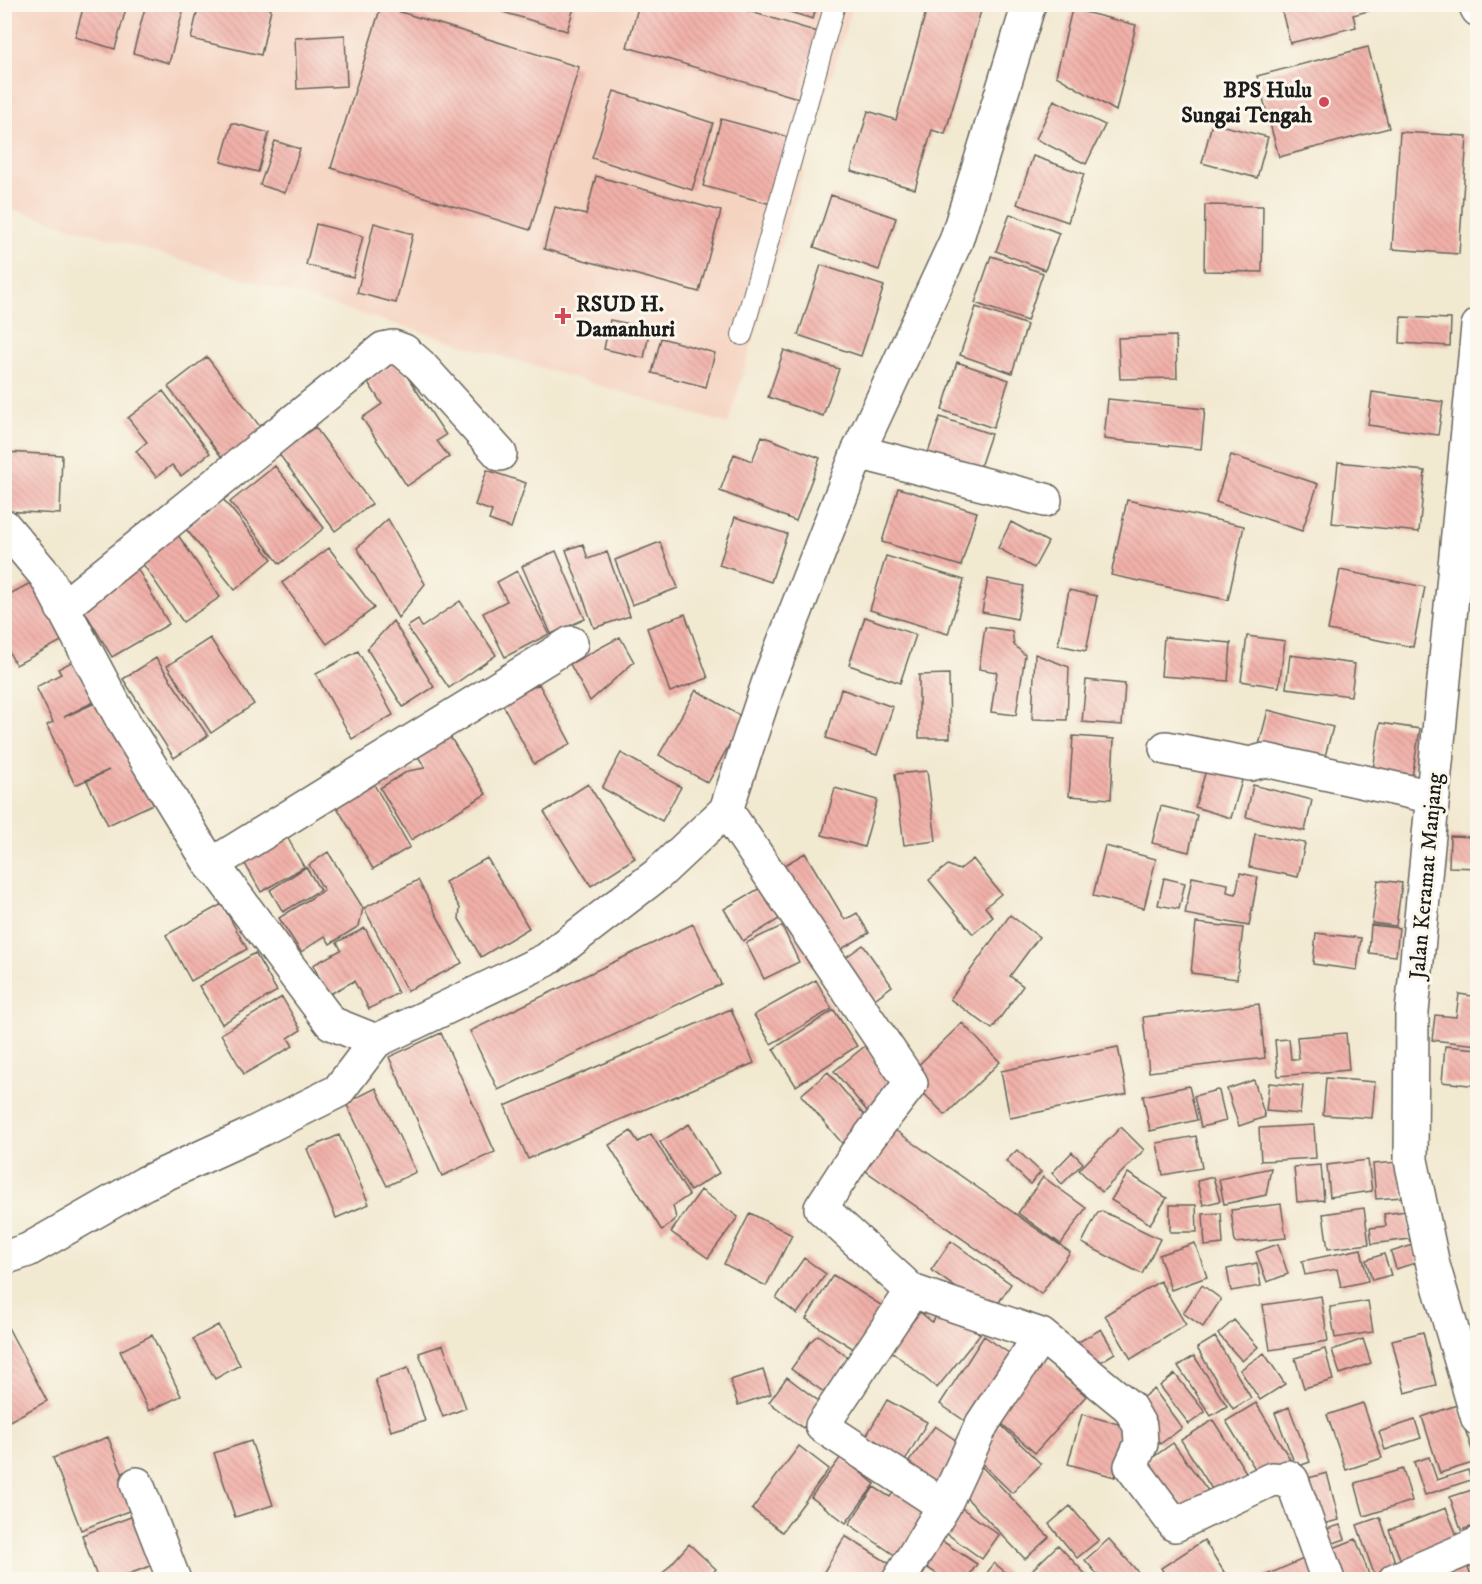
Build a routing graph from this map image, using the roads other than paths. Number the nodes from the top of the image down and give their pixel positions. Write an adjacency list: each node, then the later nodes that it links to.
1 (835, 4): 6 (lane)
2 (1029, 4): 7 (street)
3 (1475, 4): 4 (street)
4 (1478, 10)
5 (1478, 326): 14 (street, Jalan Keramat Manjang)
6 (742, 334)
7 (858, 452): 9 (street); 15 (street)
8 (500, 454): 11 (street)
9 (1045, 500)
10 (4, 526): 11 (street)
11 (62, 608): 16 (street)
12 (571, 643): 16 (street)
13 (1166, 748): 14 (street)
14 (1432, 797): 21 (street, Jalan Keramat Manjang)
15 (726, 810): 17 (street); 19 (street)
16 (211, 865): 17 (street)
17 (376, 1041): 18 (street)
18 (4, 1258)
19 (912, 1291): 20 (street); 23 (street)
20 (1041, 1335): 23 (street); 27 (street)
21 (1478, 1419)
22 (136, 1484): 25 (street)
23 (944, 1506): 26 (street)
24 (1478, 1544): 28 (street)
25 (174, 1580)
26 (898, 1580)
27 (1328, 1580)
28 (1395, 1580)

